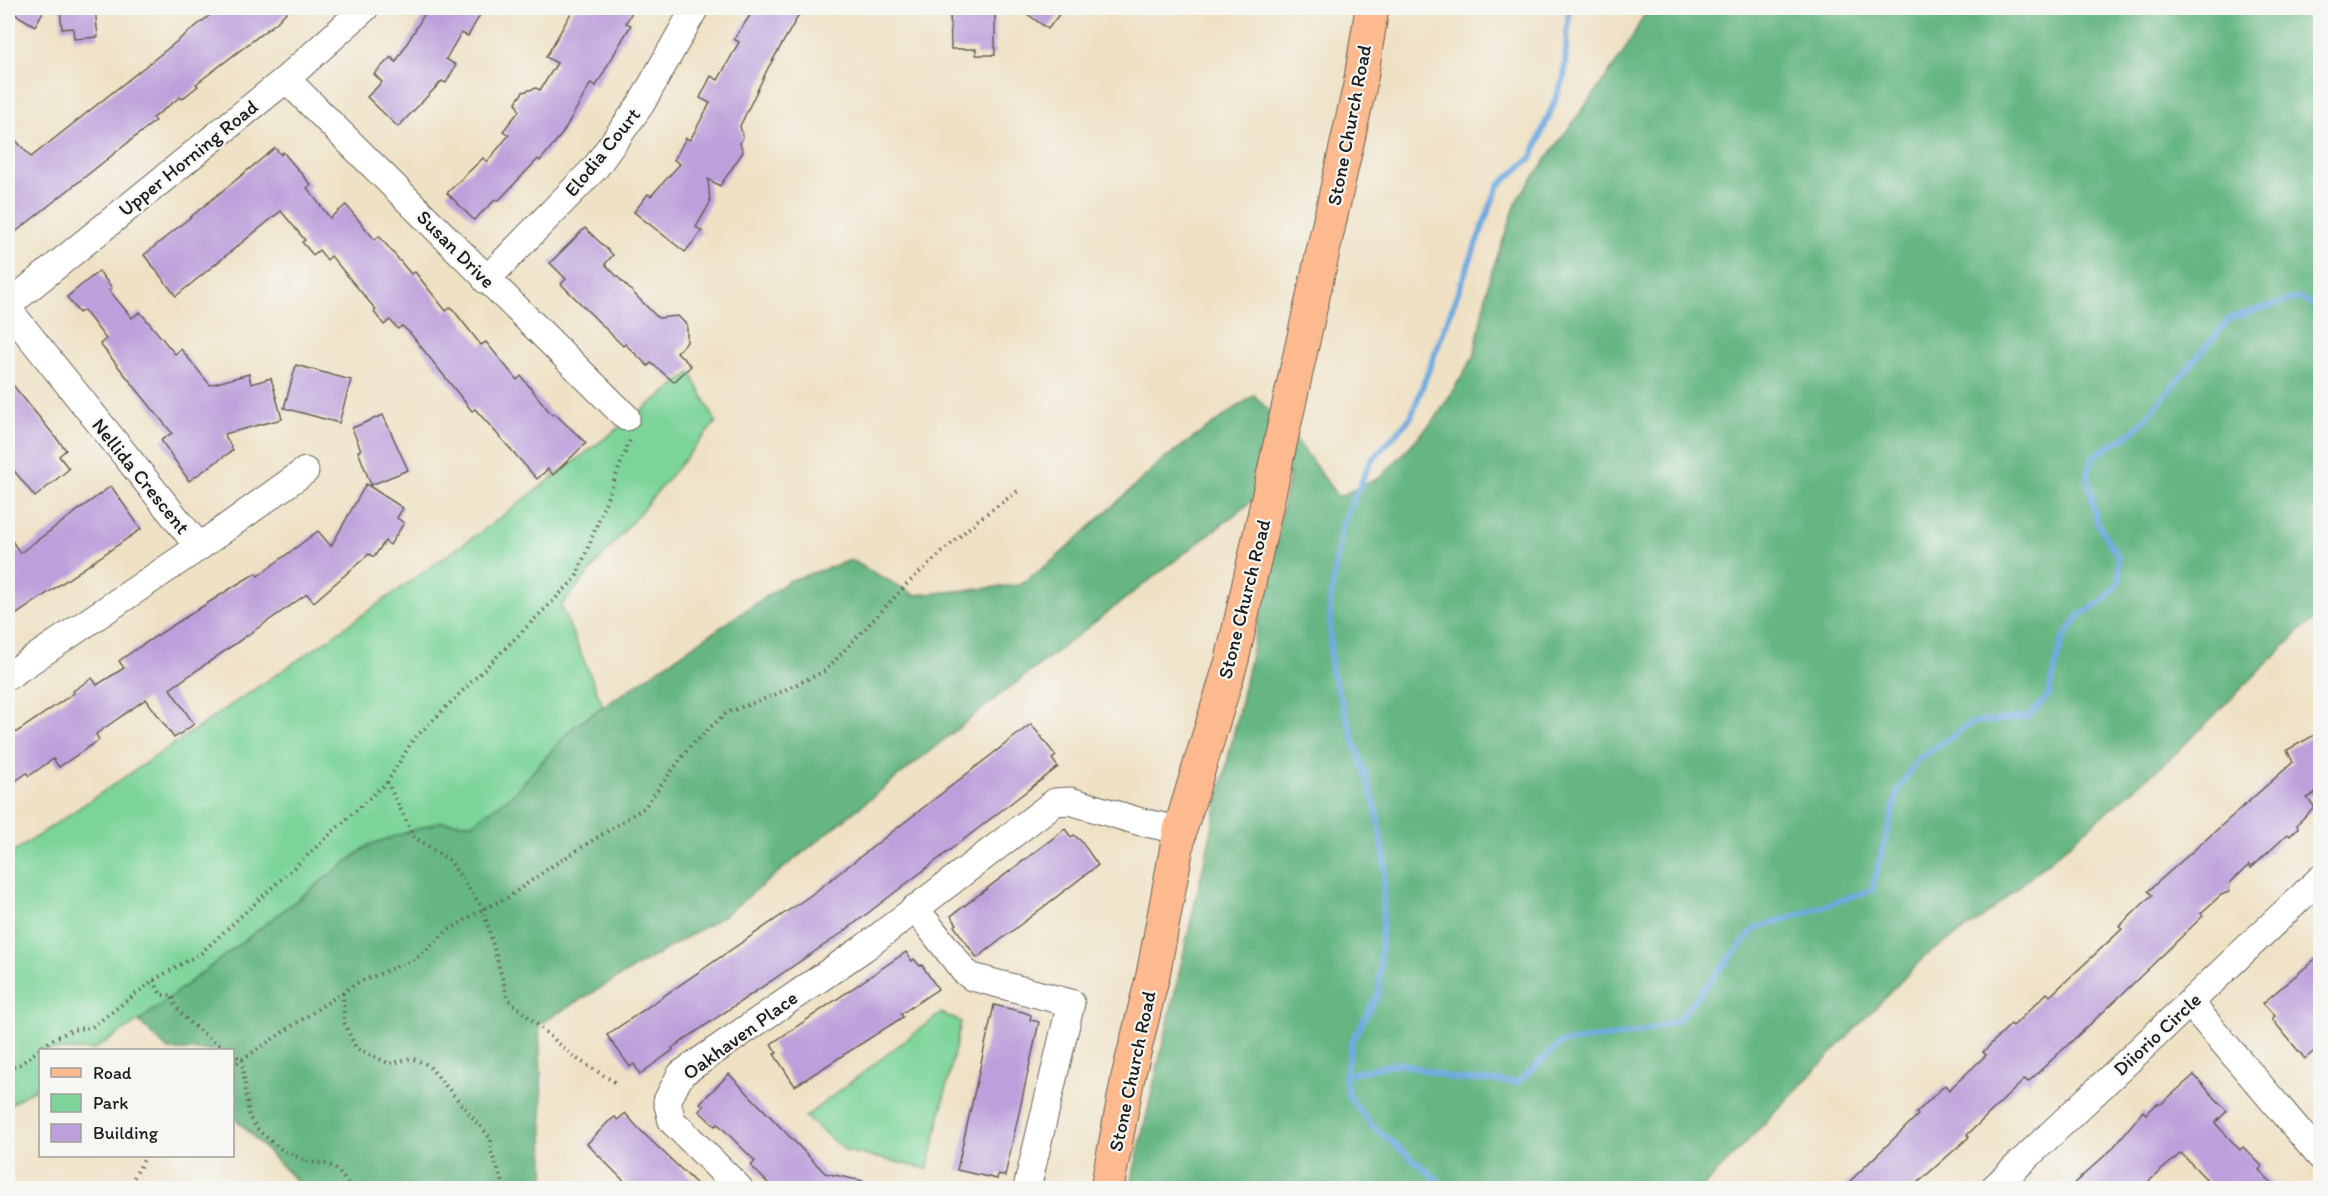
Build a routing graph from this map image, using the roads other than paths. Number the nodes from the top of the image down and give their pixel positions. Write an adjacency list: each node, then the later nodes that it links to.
1 (365, 8): 4 (street, Upper Horning Road)
2 (695, 8): 5 (street, Elodia Court)
3 (1372, 8): 12 (main road, Stone Church Road)
4 (286, 79): 5 (street, Susan Drive); 6 (street, Upper Horning Road)
5 (486, 280): 8 (street, Susan Drive)
6 (8, 304)
7 (8, 309): 10 (street, Nellida Crescent)
8 (626, 417)
9 (305, 471): 10 (street)
10 (199, 548): 11 (street, Nellida Crescent)
11 (8, 676)
12 (1180, 830): 14 (street, Oakhaven Place); 20 (main road, Stone Church Road)
13 (2320, 879): 15 (street, Diiorio Circle)
14 (915, 908): 18 (street, Oakhaven Place); 19 (street)
15 (2190, 1003): 16 (street); 17 (street, Diiorio Circle)
16 (2320, 1156)
17 (1997, 1187)
18 (738, 1188)
19 (1027, 1188)
20 (1107, 1188)

